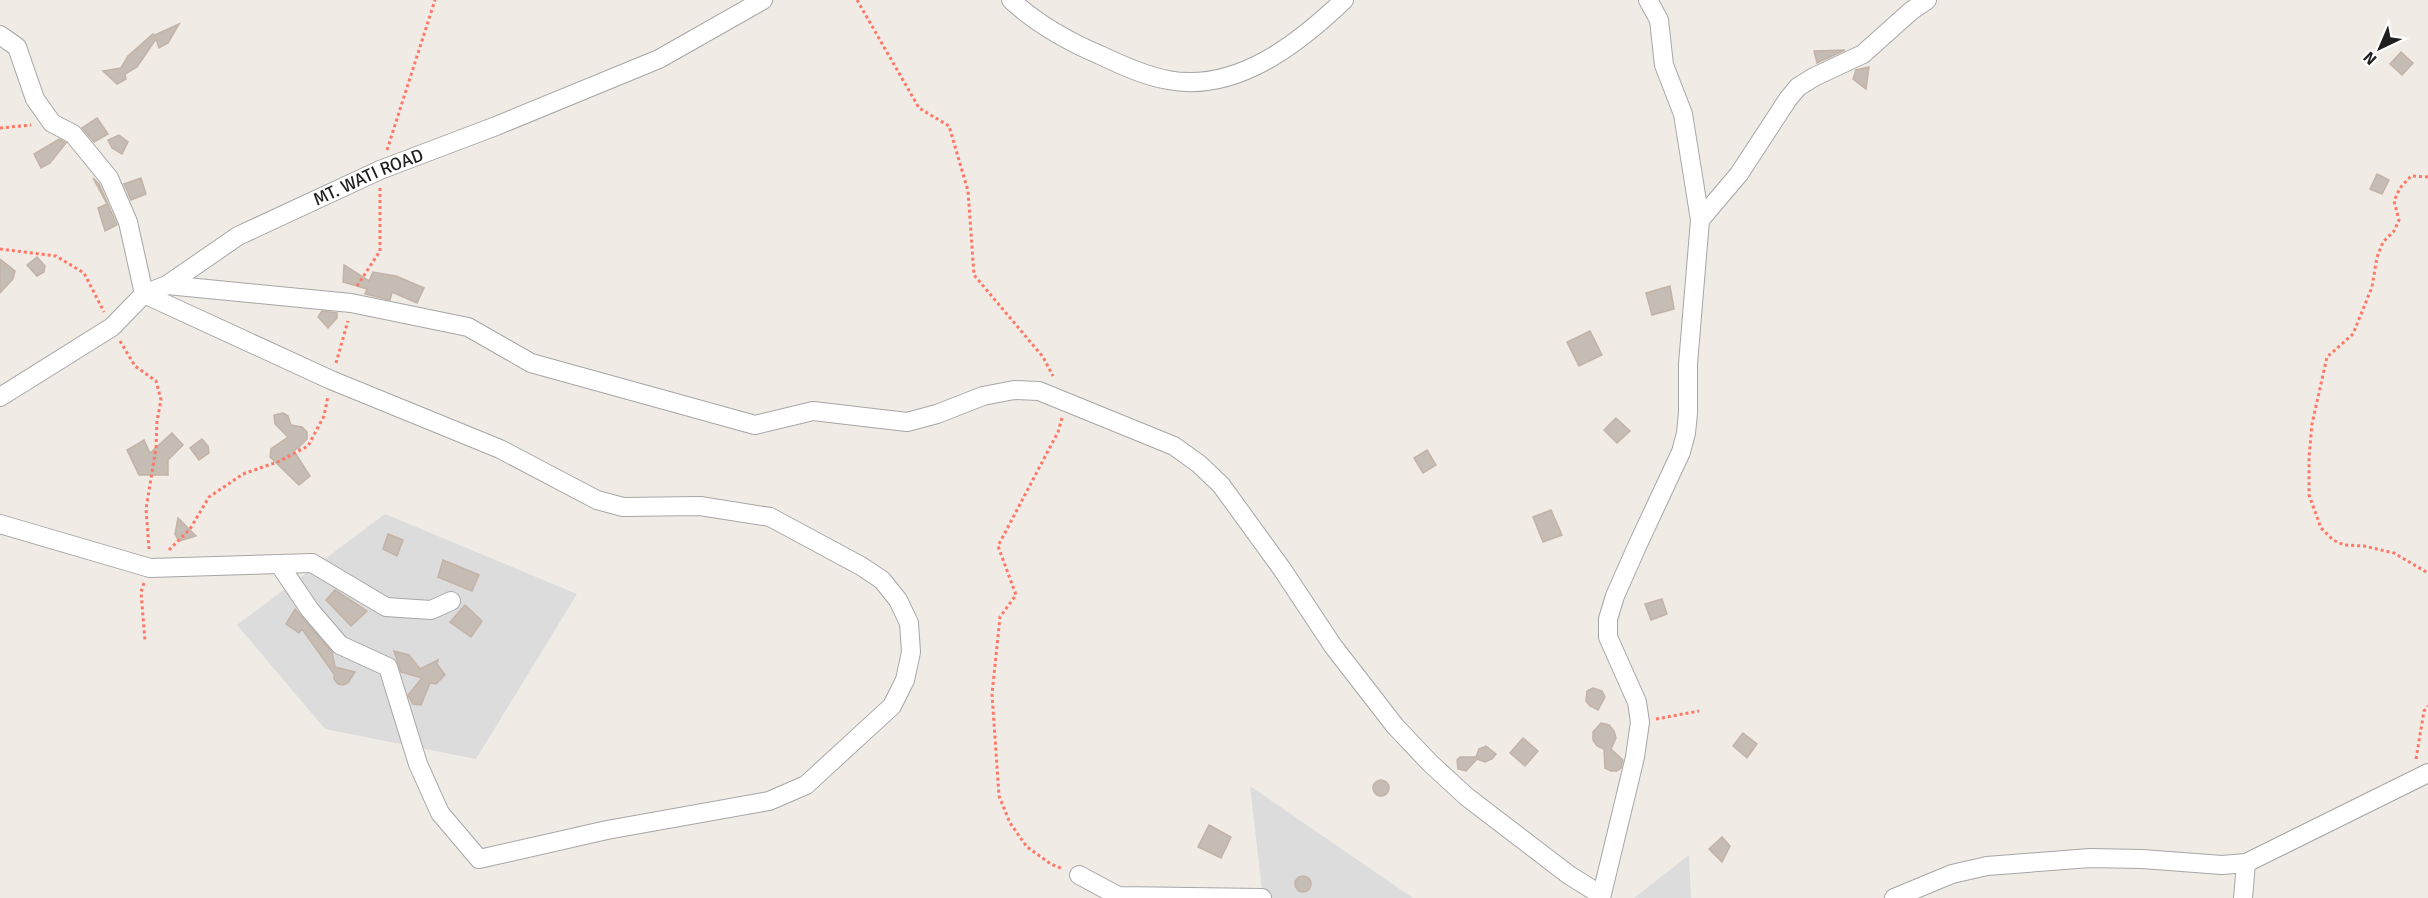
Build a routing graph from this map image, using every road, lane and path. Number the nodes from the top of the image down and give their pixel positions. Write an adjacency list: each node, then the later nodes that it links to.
1 (435, 0): 11 (path)
2 (763, 0): 11 (street, MT. WATI ROAD)
3 (857, 0): 21 (path)
4 (1011, 0): 5 (street)
5 (1344, 0)
6 (1648, 0): 13 (street)
7 (1927, 0): 13 (street)
8 (0, 35): 9 (street)
9 (52, 123): 10 (path); 16 (street)
10 (0, 128)
11 (380, 170): 15 (street, MT. WATI ROAD); 17 (path)
12 (2428, 177): 25 (path)
13 (1700, 220): 30 (street)
14 (0, 249): 18 (path)
15 (167, 285): 16 (street, MT. WATI ROAD); 17 (street)
16 (144, 294): 18 (street, MT. WATI ROAD); 19 (street)
17 (351, 303): 19 (path); 21 (street)
18 (112, 327): 20 (street, MT. WATI ROAD); 24 (path)
19 (331, 380): 23 (street); 24 (path)
20 (0, 397)
21 (1066, 402): 33 (path); 34 (street)
22 (0, 524): 24 (street)
23 (279, 564): 24 (street); 26 (street)
24 (150, 568): 27 (path)
25 (2428, 573)
26 (451, 601)
27 (145, 641)
28 (2428, 706): 31 (path)
29 (1699, 711): 30 (path)
30 (1640, 722): 34 (street)
31 (2422, 776): 32 (street)
32 (2246, 863): 36 (street); 37 (street)
33 (1079, 874): 35 (street)
34 (1601, 897)
35 (1262, 898)
36 (1894, 898)
37 (2242, 898)

